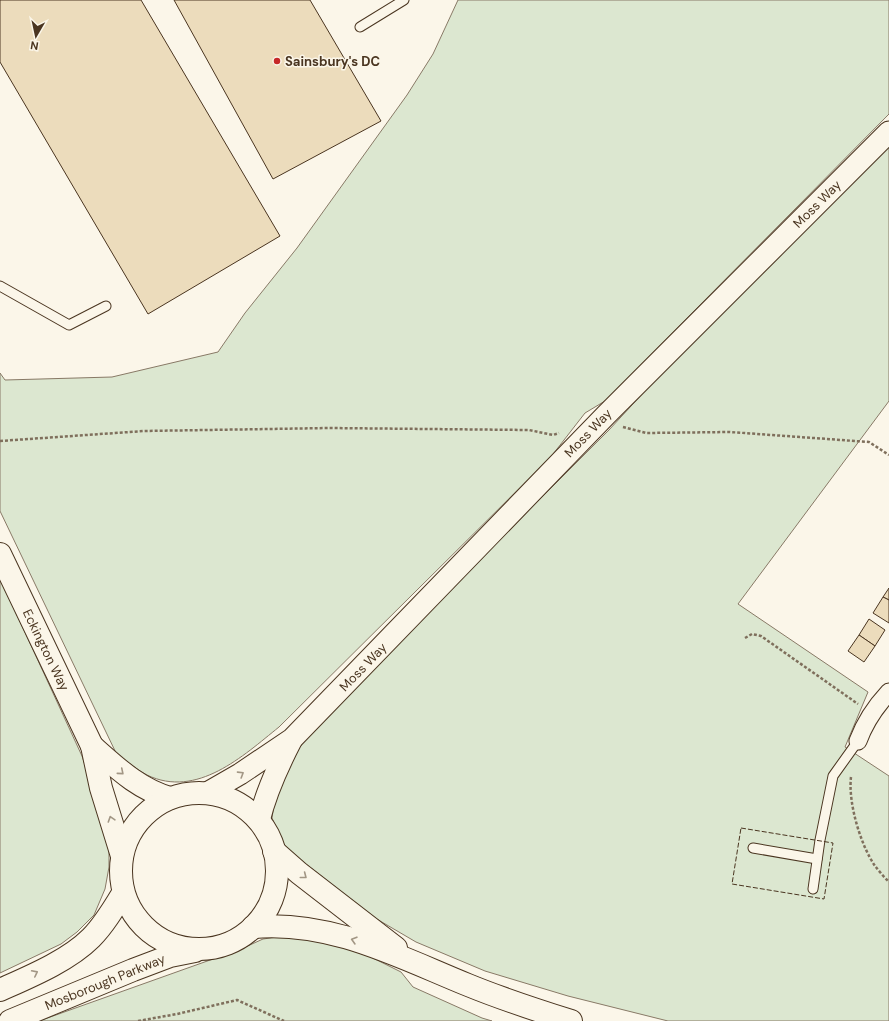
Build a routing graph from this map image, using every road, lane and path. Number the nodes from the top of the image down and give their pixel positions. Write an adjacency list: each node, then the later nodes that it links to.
1 (404, 0): 2 (lane)
2 (360, 27)
3 (889, 132): 6 (street, Moss Way)
4 (0, 286): 5 (lane)
5 (106, 306)
6 (606, 415): 9 (path); 14 (street, Moss Way)
7 (566, 430): 8 (path)
8 (0, 441)
9 (889, 455)
10 (0, 554): 16 (main road, Eckington Way)
11 (745, 638): 13 (path)
12 (889, 692): 13 (street)
13 (871, 714): 15 (street)
14 (292, 739): 18 (street, Moss Way, one-way to 14); 20 (street, Moss Way)
15 (858, 741): 24 (lane)
16 (92, 746): 19 (main road, Eckington Way, one-way to 19); 23 (main road, Eckington Way, one-way to 16)
17 (851, 771): 25 (path)
18 (207, 793): 19 (main road); 20 (main road)
19 (170, 798): 23 (main road)
20 (259, 821): 22 (main road)
21 (753, 848): 24 (lane)
22 (274, 850): 28 (main road); 30 (main road, one-way to 30)
23 (122, 856): 27 (main road)
24 (817, 859): 26 (lane)
25 (889, 882)
26 (813, 889)
27 (123, 892): 29 (main road); 31 (main road, one-way to 27)
28 (254, 927): 29 (main road); 30 (main road, one-way to 28)
29 (202, 949): 32 (main road, Mosborough Parkway)
30 (416, 963): 35 (main road)
31 (0, 990)
32 (10, 1021)
33 (138, 1021): 34 (path)
34 (284, 1021)
35 (571, 1021)

